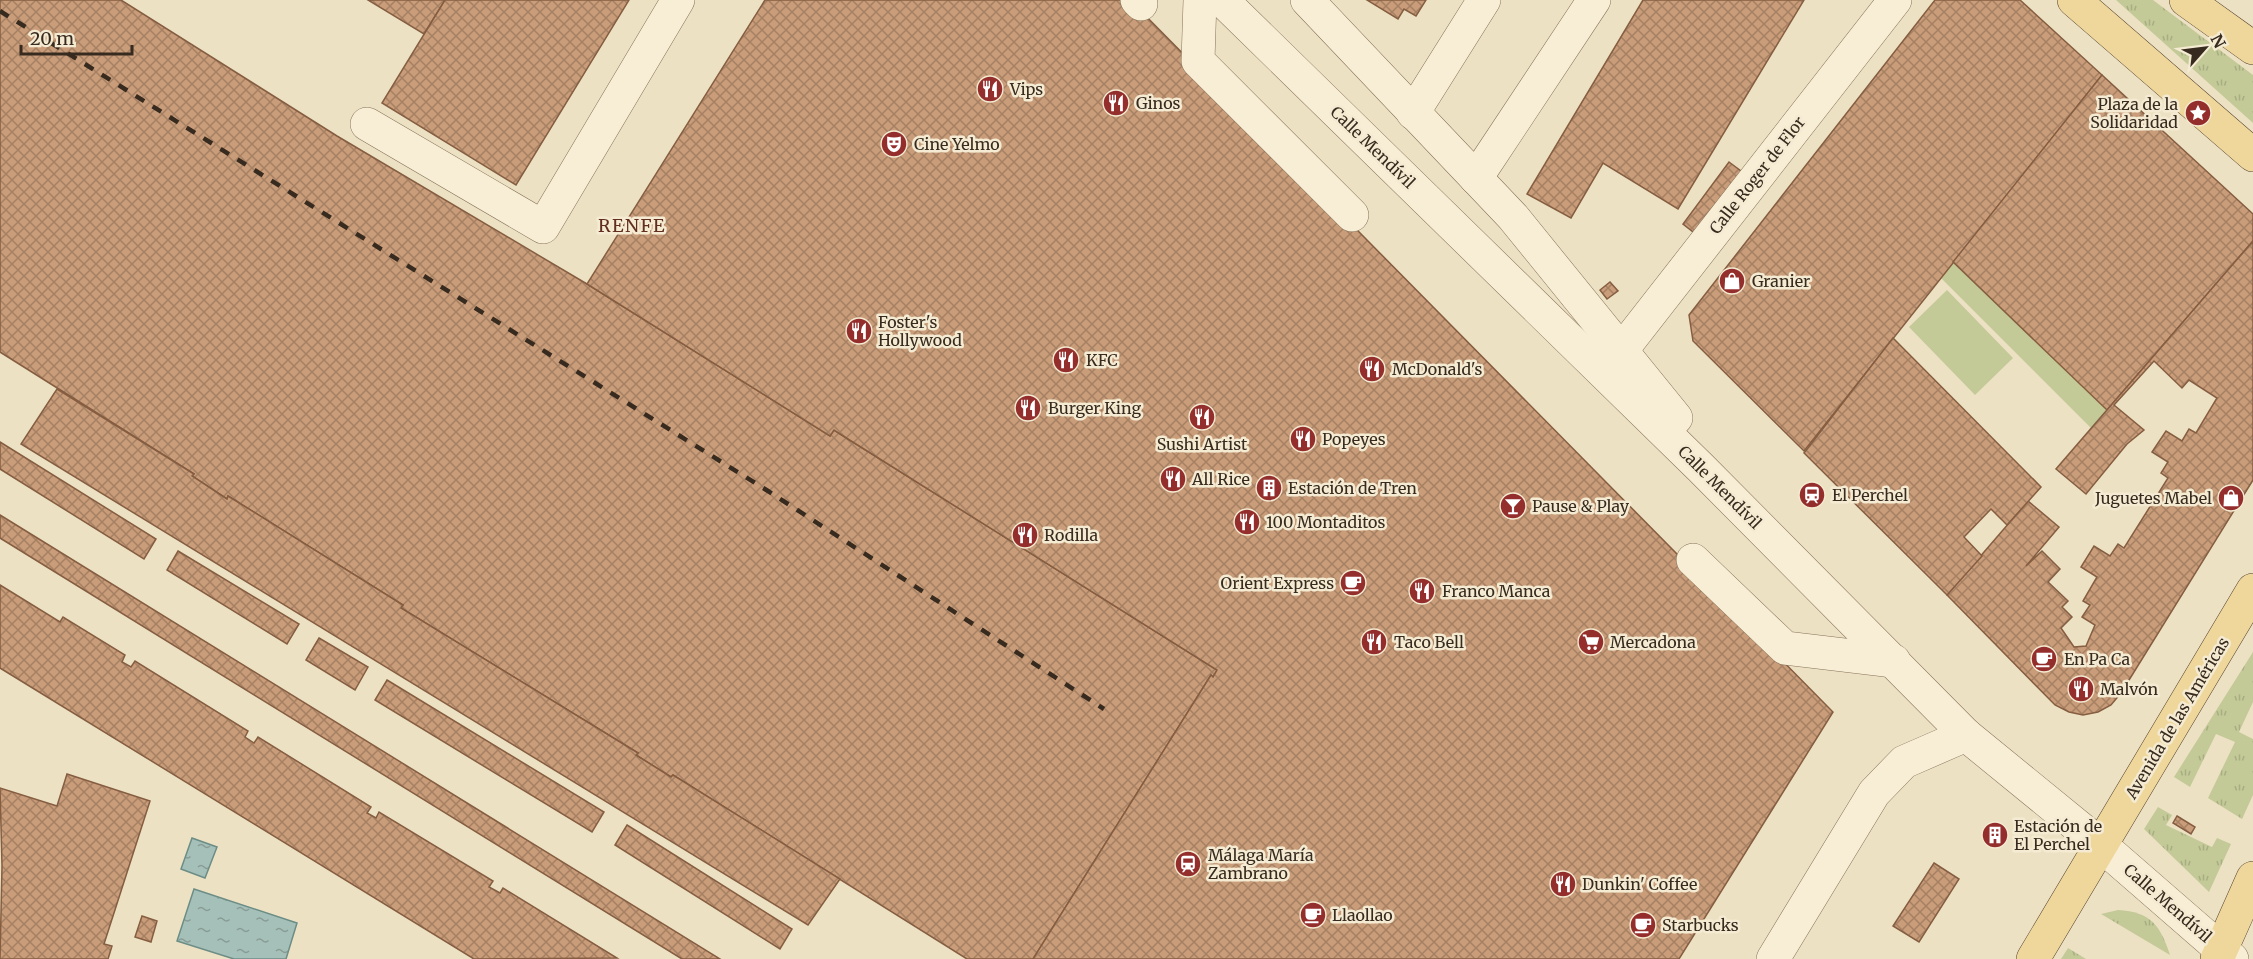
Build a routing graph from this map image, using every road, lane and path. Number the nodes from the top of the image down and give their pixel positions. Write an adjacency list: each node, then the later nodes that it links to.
1 (678, 0): 12 (street)
2 (1200, 0): 15 (street)
3 (1222, 0): 17 (street, Calle Mendívil)
4 (1307, 0): 11 (street)
5 (1484, 0): 11 (street)
6 (1594, 0): 14 (street)
7 (1895, 0): 16 (street, Calle Roger de Flor)
8 (2074, 0): 13 (main road)
9 (2186, 0): 10 (main road)
10 (2253, 48)
11 (1413, 113): 14 (street)
12 (367, 124)
13 (2253, 155)
14 (1476, 178): 16 (street)
15 (1352, 215)
16 (1620, 351): 17 (street)
17 (1701, 468): 20 (street, Calle Mendívil)
18 (1693, 560): 20 (street)
19 (2253, 590): 22 (main road, Avenida de las Américas)
20 (1894, 661): 21 (street, Calle Mendívil)
21 (1966, 735): 22 (street, Calle Mendívil); 25 (street)
22 (2102, 846): 24 (street, Calle Mendívil); 26 (main road, Avenida de las Américas)
23 (2253, 878): 24 (main road)
24 (2224, 956)
25 (1773, 959)
26 (2033, 959)

